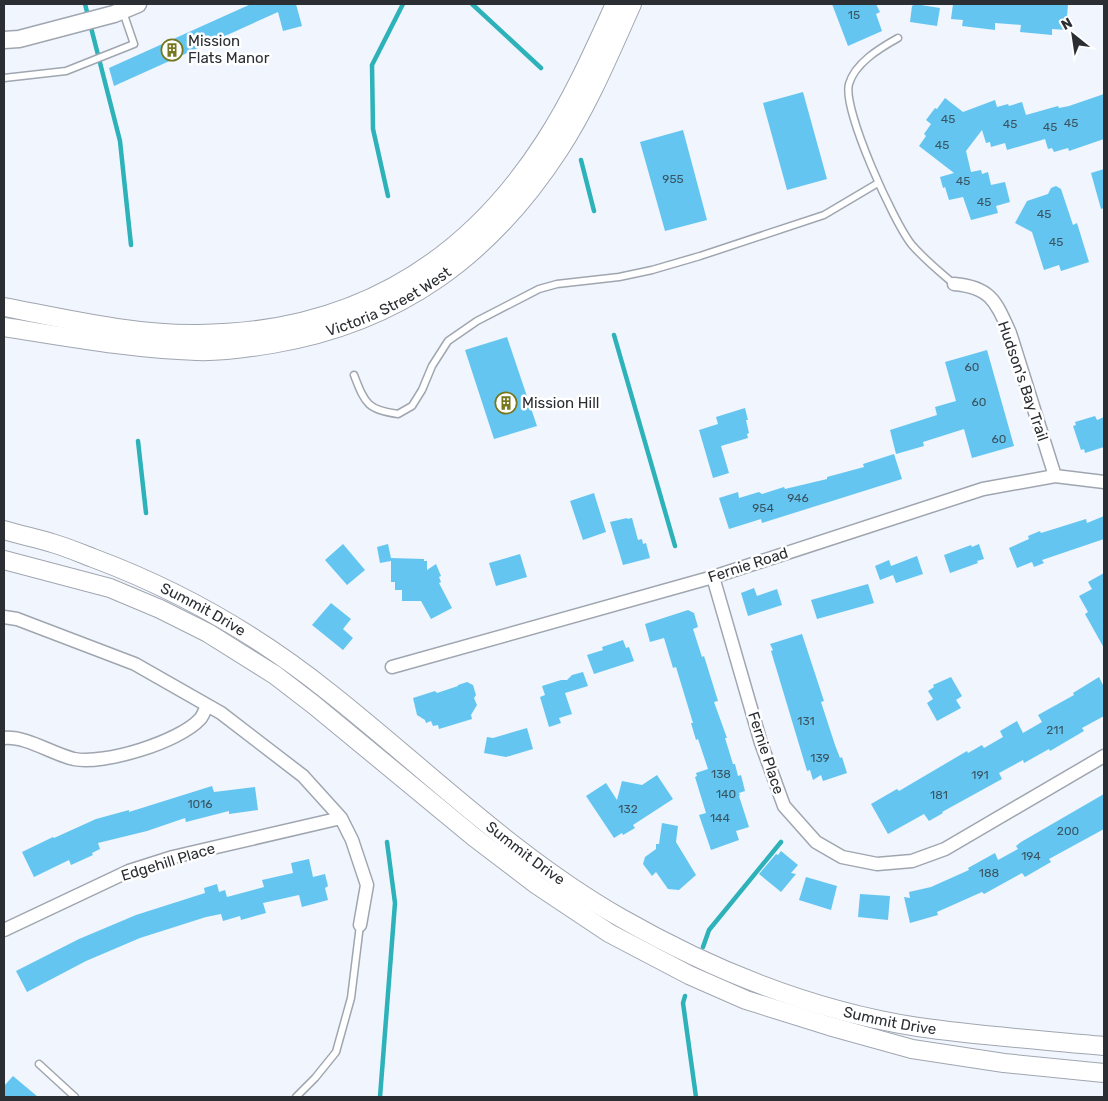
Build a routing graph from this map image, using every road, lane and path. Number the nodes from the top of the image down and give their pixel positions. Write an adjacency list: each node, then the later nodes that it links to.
1 (138, 4): 4 (street)
2 (615, 4): 10 (main road, Victoria Street West)
3 (632, 4): 11 (main road, Victoria Street West)
4 (122, 11): 6 (street); 7 (lane)
5 (898, 38): 8 (lane)
6 (4, 40)
7 (4, 78)
8 (878, 183): 9 (lane); 12 (lane)
9 (954, 284): 13 (street, Hudson's Bay Trail)
10 (4, 307)
11 (4, 327)
12 (354, 375)
13 (1055, 476): 14 (street, Fernie Road); 17 (street, Fernie Road)
14 (1104, 482)
15 (4, 530): 26 (main road, Summit Drive)
16 (4, 560): 28 (main road, Summit Drive)
17 (713, 577): 19 (street, Fernie Road); 22 (street, Fernie Place)
18 (4, 617): 20 (street)
19 (392, 667)
20 (207, 706): 21 (street); 23 (street)
21 (4, 738)
22 (1104, 756)
23 (342, 818): 24 (street); 25 (street, Edgehill Place)
24 (360, 925): 30 (lane)
25 (4, 930)
26 (1104, 1046)
27 (39, 1064): 29 (lane)
28 (1104, 1073)
29 (75, 1097)
30 (296, 1097)

